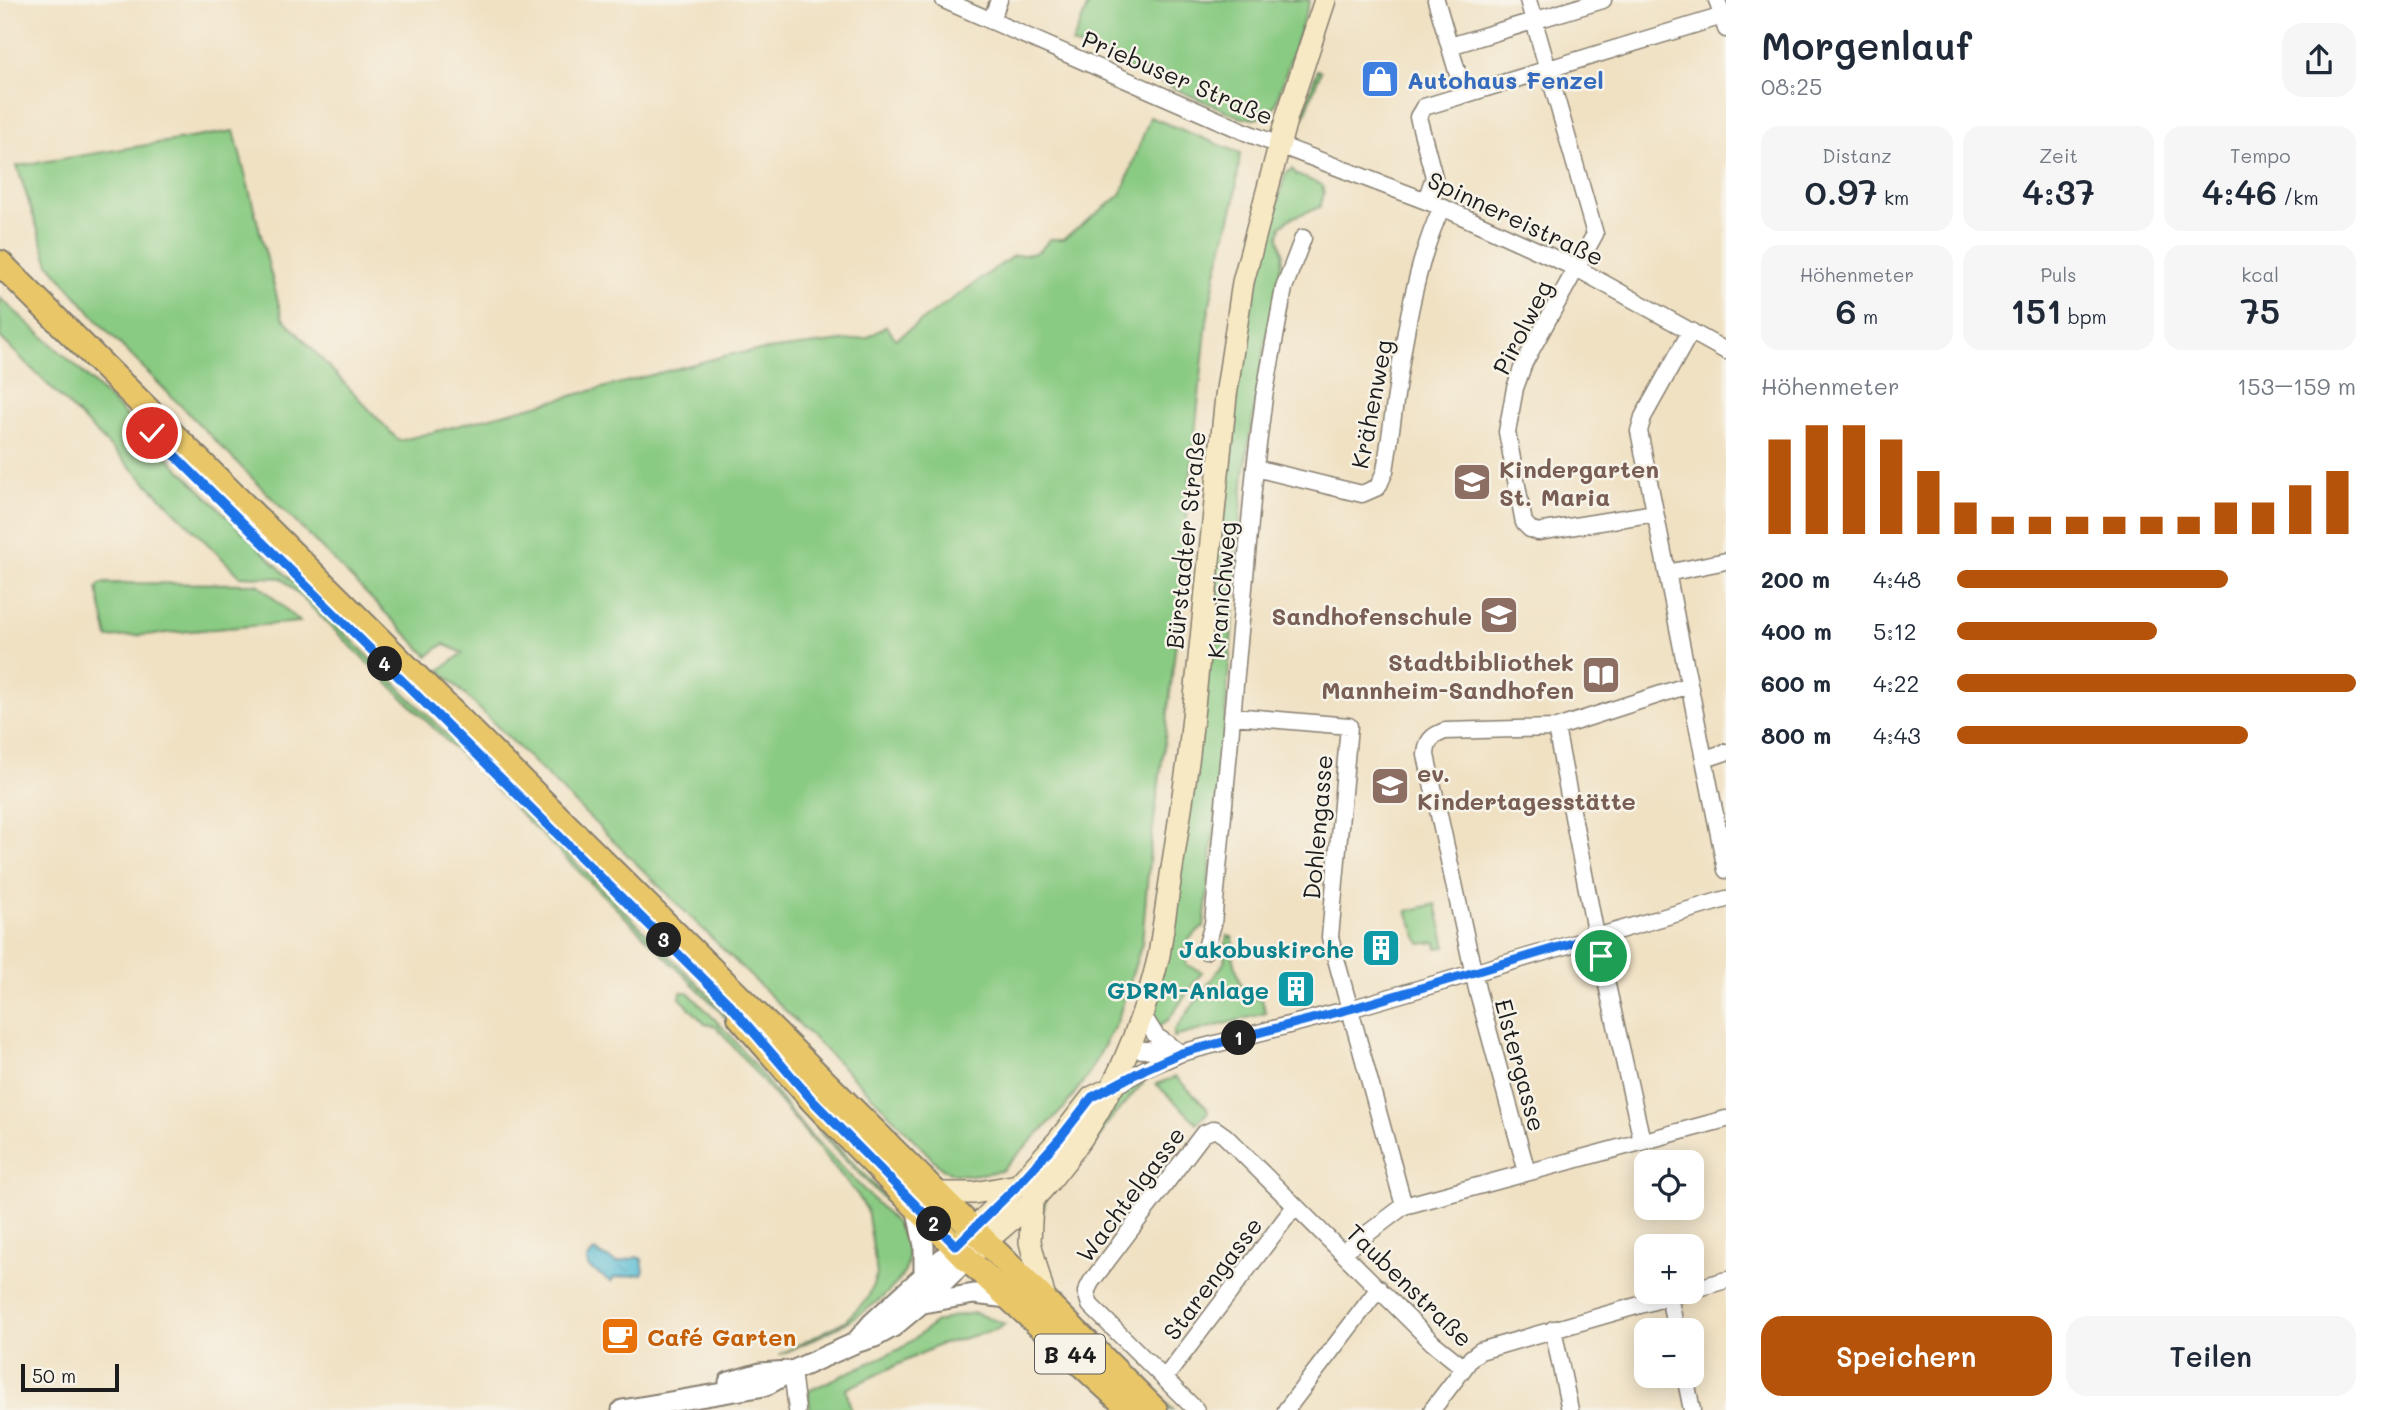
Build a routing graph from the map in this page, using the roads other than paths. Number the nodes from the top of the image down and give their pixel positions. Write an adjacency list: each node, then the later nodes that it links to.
1 (944, 0): 9 (street, Priebuser Straße)
2 (999, 0): 9 (street)
3 (1325, 0): 13 (main road, Bürstadter Straße)
4 (1528, 0): 8 (street, Pirolweg)
5 (1603, 0): 8 (street)
6 (1442, 2): 10 (street)
7 (1723, 15): 11 (street)
8 (1534, 20): 10 (street); 11 (street, Pirolweg)
9 (991, 21): 13 (street, Priebuser Straße)
10 (1450, 46): 12 (street)
11 (1549, 69): 12 (street); 18 (street, Pirolweg)
12 (1464, 95): 14 (street)
13 (1279, 145): 14 (street, Spinnereistraße); 37 (main road, Bürstadter Straße)
14 (1426, 200): 15 (street, Spinnereistraße)
15 (1443, 207): 18 (street, Spinnereistraße); 22 (street, Krähenweg)
16 (1303, 238): 22 (street, Kranichweg)
17 (0, 263): 46 (main road, B 44)
18 (1578, 268): 20 (street, Spinnereistraße); 23 (street, Pirolweg)
19 (0, 286): 47 (main road, B 44)
20 (1691, 331): 21 (street, Spinnereistraße); 23 (street)
21 (1726, 351)
22 (1255, 468): 27 (street, Kranichweg)
23 (1655, 513): 25 (street)
24 (1726, 561): 25 (street)
25 (1667, 572): 26 (street)
26 (1689, 685): 28 (street, Elstergasse); 30 (street)
27 (1233, 716): 34 (street, Kranichweg); 36 (street, Dohlengasse)
28 (1556, 728): 33 (street); 35 (street, Elstergasse)
29 (1726, 752): 30 (street)
30 (1704, 760): 31 (street)
31 (1726, 870)
32 (1726, 899): 33 (street)
33 (1596, 936): 35 (street); 43 (street)
34 (1205, 951)
35 (1474, 973): 36 (street); 44 (street, Elstergasse)
36 (1350, 1009): 39 (street); 49 (street, Dohlengasse)
37 (1142, 1014): 38 (main road, Bürstadter Straße); 39 (street)
38 (1129, 1049): 39 (street); 40 (main road, Bürstadter Straße)
39 (1181, 1053): 40 (street)
40 (1113, 1087): 45 (main road, Bürstadter Straße)
41 (1726, 1119): 43 (street)
42 (1214, 1129): 48 (street, Taubenstraße); 65 (street, Wachtelgasse)
43 (1642, 1141): 44 (street)
44 (1527, 1172): 49 (street)
45 (1025, 1192): 46 (main road); 50 (main road, Bürstadter Straße); 58 (main road)
46 (938, 1193): 50 (main road, B 44)
47 (916, 1205): 51 (main road, B 44); 53 (street)
48 (1295, 1206): 52 (street, Taubenstraße); 65 (street, Starengasse)
49 (1404, 1206): 52 (street)
50 (980, 1235): 51 (main road, Bürstadter Straße); 58 (main road, B 44)
51 (962, 1252): 53 (street); 57 (main road, B 44); 59 (street)
52 (1343, 1252): 56 (street, Taubenstraße)
53 (924, 1275): 62 (street)
54 (1726, 1280): 55 (street)
55 (1704, 1286)
56 (1379, 1288): 63 (street, Taubenstraße); 72 (street)
57 (1008, 1298): 59 (street); 69 (main road, B 44)
58 (1045, 1299): 70 (main road, B 44)
59 (922, 1303): 62 (street)
60 (1641, 1304): 61 (street, Taubenstraße)
61 (1553, 1329): 63 (street, Taubenstraße); 74 (street)
62 (855, 1343): 64 (street)
63 (1464, 1368): 73 (street)
64 (792, 1371): 67 (street); 68 (street)
65 (1164, 1379): 71 (street)
66 (1687, 1388): 75 (street)
67 (622, 1410)
68 (797, 1410)
69 (1131, 1410)
70 (1156, 1410)
71 (1196, 1410)
72 (1286, 1410)
73 (1432, 1410)
74 (1570, 1410)
75 (1692, 1410)

